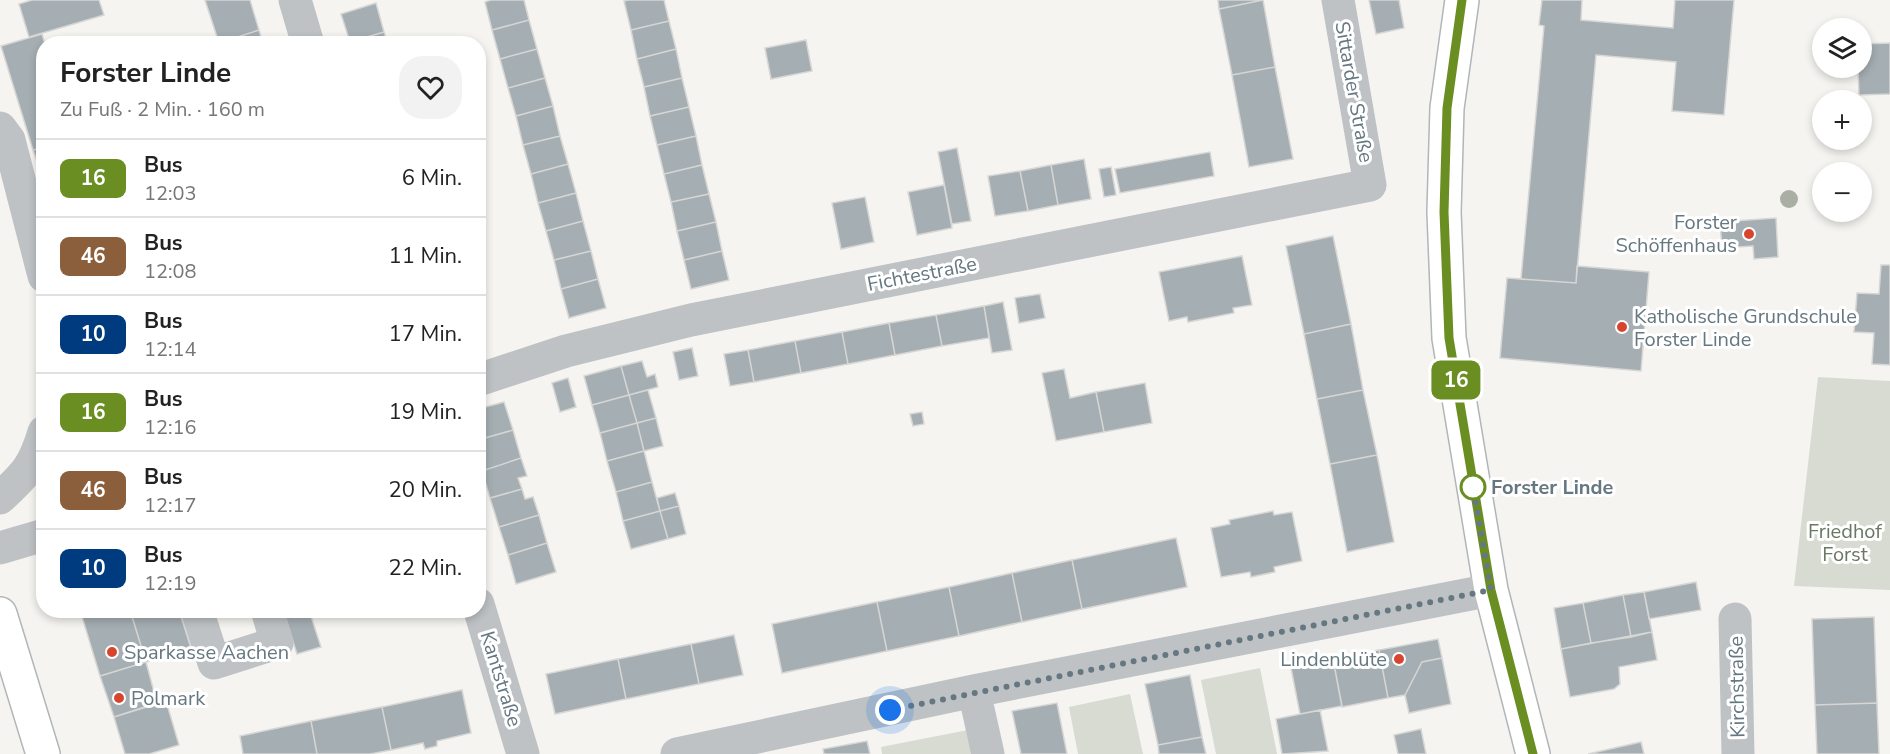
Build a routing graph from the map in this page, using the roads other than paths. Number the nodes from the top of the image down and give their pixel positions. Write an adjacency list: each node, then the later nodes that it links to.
1 (295, 0): 4 (street)
2 (1338, 0): 6 (street, Sittarder Straße)
3 (1462, 0): 13 (main road)
4 (306, 36)
5 (0, 128): 7 (street)
6 (1370, 185): 8 (street, Fichtestraße)
7 (36, 245)
8 (486, 377)
9 (36, 460): 10 (street)
10 (0, 498)
11 (36, 537): 12 (street)
12 (0, 548)
13 (1491, 590): 19 (street); 24 (main road)
14 (0, 614): 20 (main road)
15 (200, 618): 16 (street)
16 (269, 618)
17 (482, 618): 21 (street, Kantstraße)
18 (1735, 619): 25 (street, Kirchstraße)
19 (974, 691): 22 (street); 23 (street)
20 (43, 754)
21 (523, 754)
22 (677, 754)
23 (988, 754)
24 (1533, 754)
25 (1738, 754)

